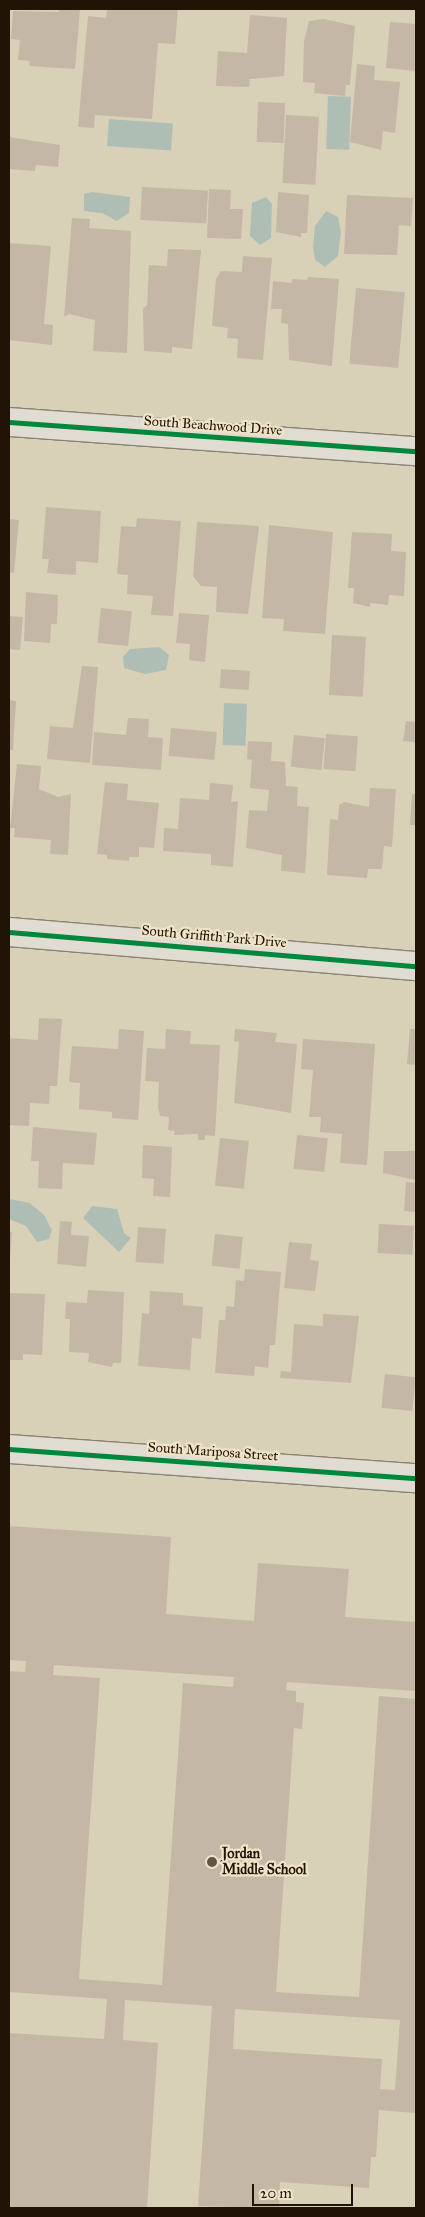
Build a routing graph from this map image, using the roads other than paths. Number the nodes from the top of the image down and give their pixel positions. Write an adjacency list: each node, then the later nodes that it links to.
1 (9, 422): 2 (street, South Beachwood Drive)
2 (416, 451)
3 (9, 932): 4 (street, South Griffith Park Drive)
4 (416, 966)
5 (9, 1449): 6 (street, South Mariposa Street)
6 (416, 1478)

